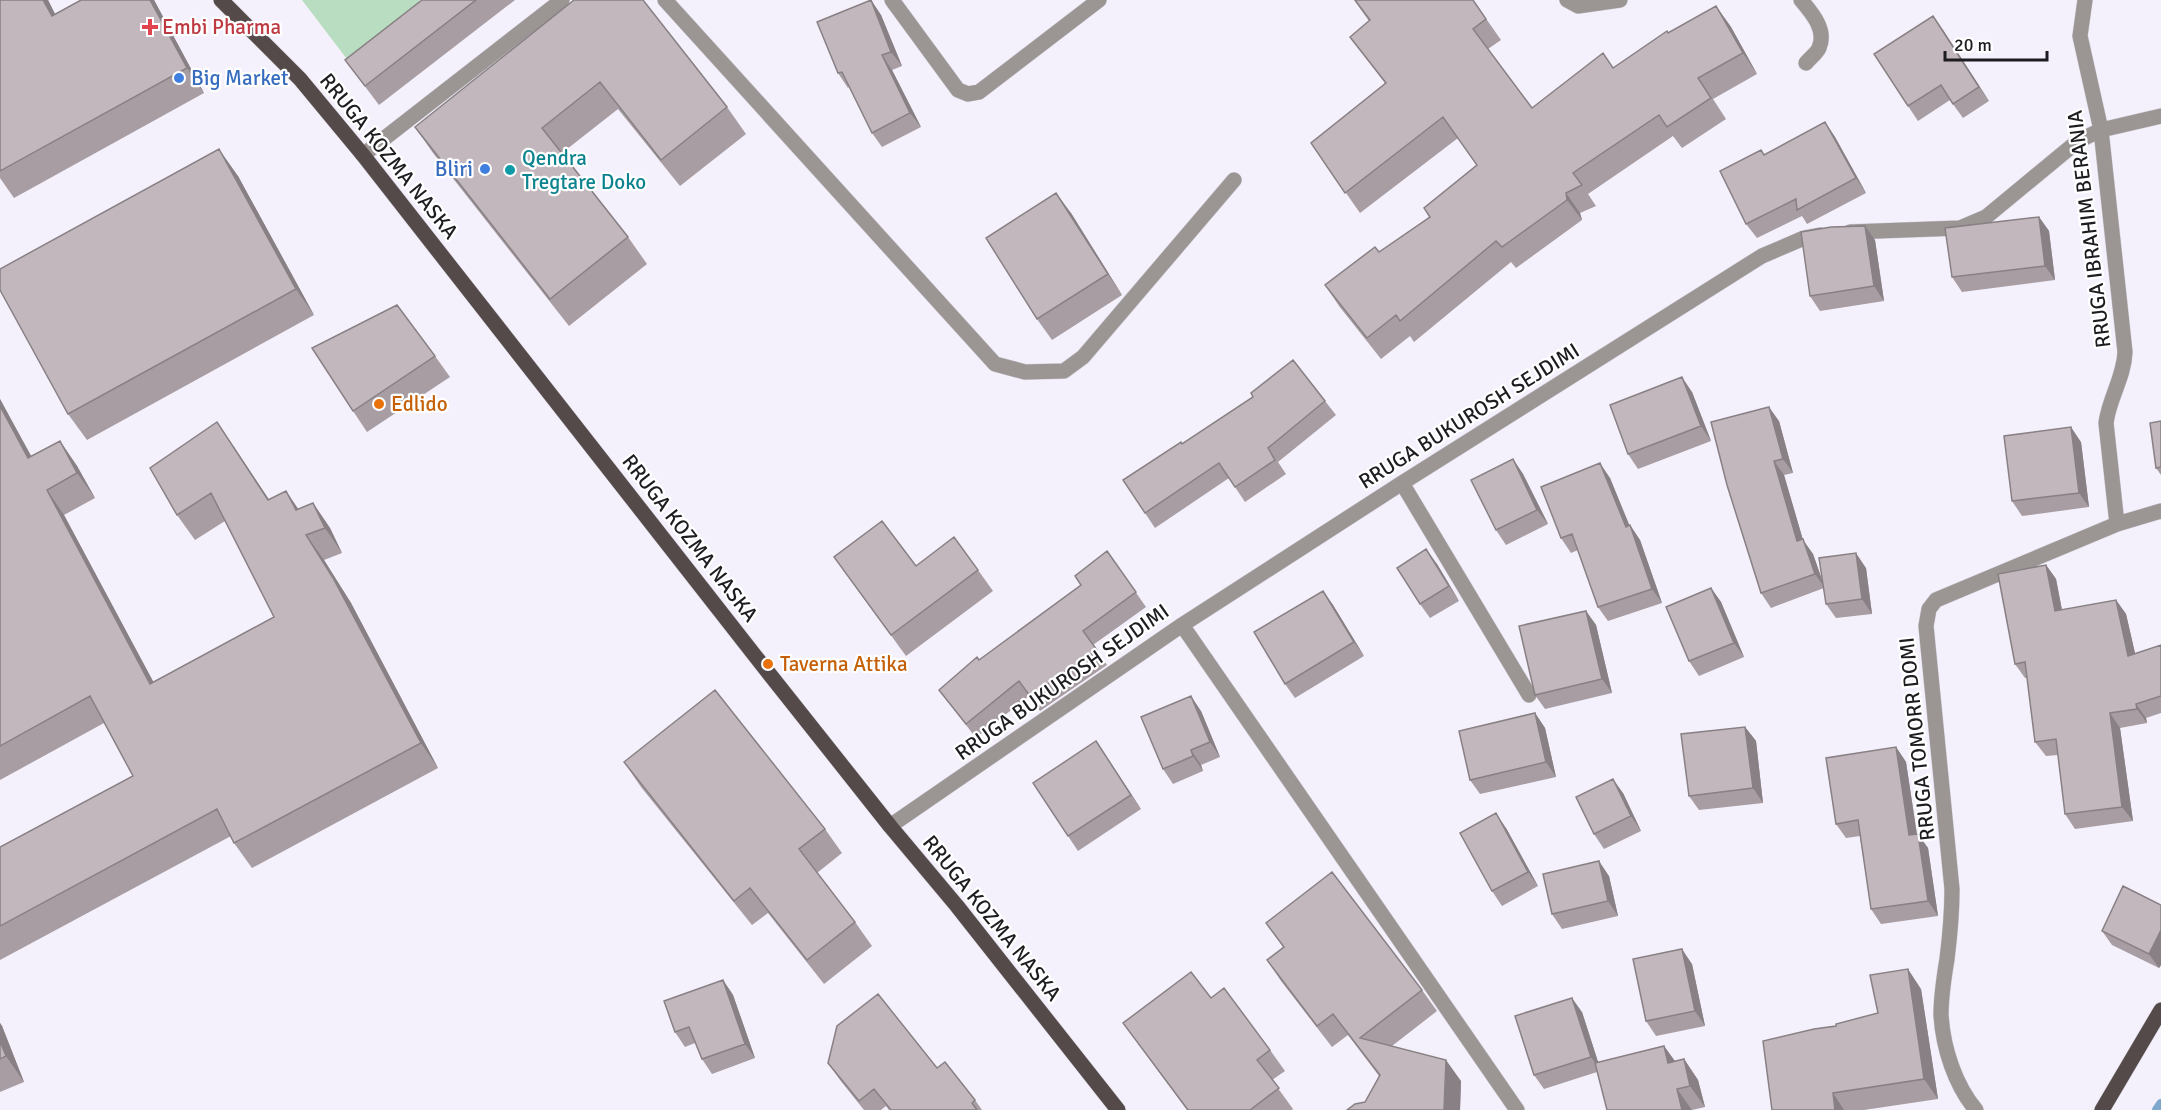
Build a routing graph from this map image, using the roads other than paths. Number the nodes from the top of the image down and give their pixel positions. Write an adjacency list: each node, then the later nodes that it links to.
1 (221, 0): 13 (main road, RRUGA KOZMA NASKA)
2 (562, 0): 13 (street)
3 (665, 0): 14 (street)
4 (892, 0): 5 (street)
5 (1098, 0)
6 (1567, 0): 7 (street)
7 (1620, 0)
8 (1801, 0): 10 (street)
9 (2085, 0): 12 (street, RRUGA IBRAHIM BERANIA)
10 (1806, 63)
11 (2161, 116): 12 (street)
12 (2101, 130): 15 (street, RRUGA BUKUROSH SEJDIMI); 17 (street, RRUGA IBRAHIM BERANIA)
13 (363, 155): 20 (main road, RRUGA KOZMA NASKA)
14 (1234, 180)
15 (1402, 483): 18 (street, RRUGA BUKUROSH SEJDIMI); 19 (street)
16 (2161, 511): 17 (street, RRUGA TOMORR DOMI)
17 (2117, 524): 22 (street, RRUGA TOMORR DOMI)
18 (1182, 625): 20 (street, RRUGA BUKUROSH SEJDIMI); 24 (street)
19 (1529, 695)
20 (890, 826): 23 (main road, RRUGA KOZMA NASKA)
21 (2161, 1010): 25 (main road)
22 (1969, 1108)
23 (1118, 1110)
24 (1517, 1110)
25 (2102, 1110)

